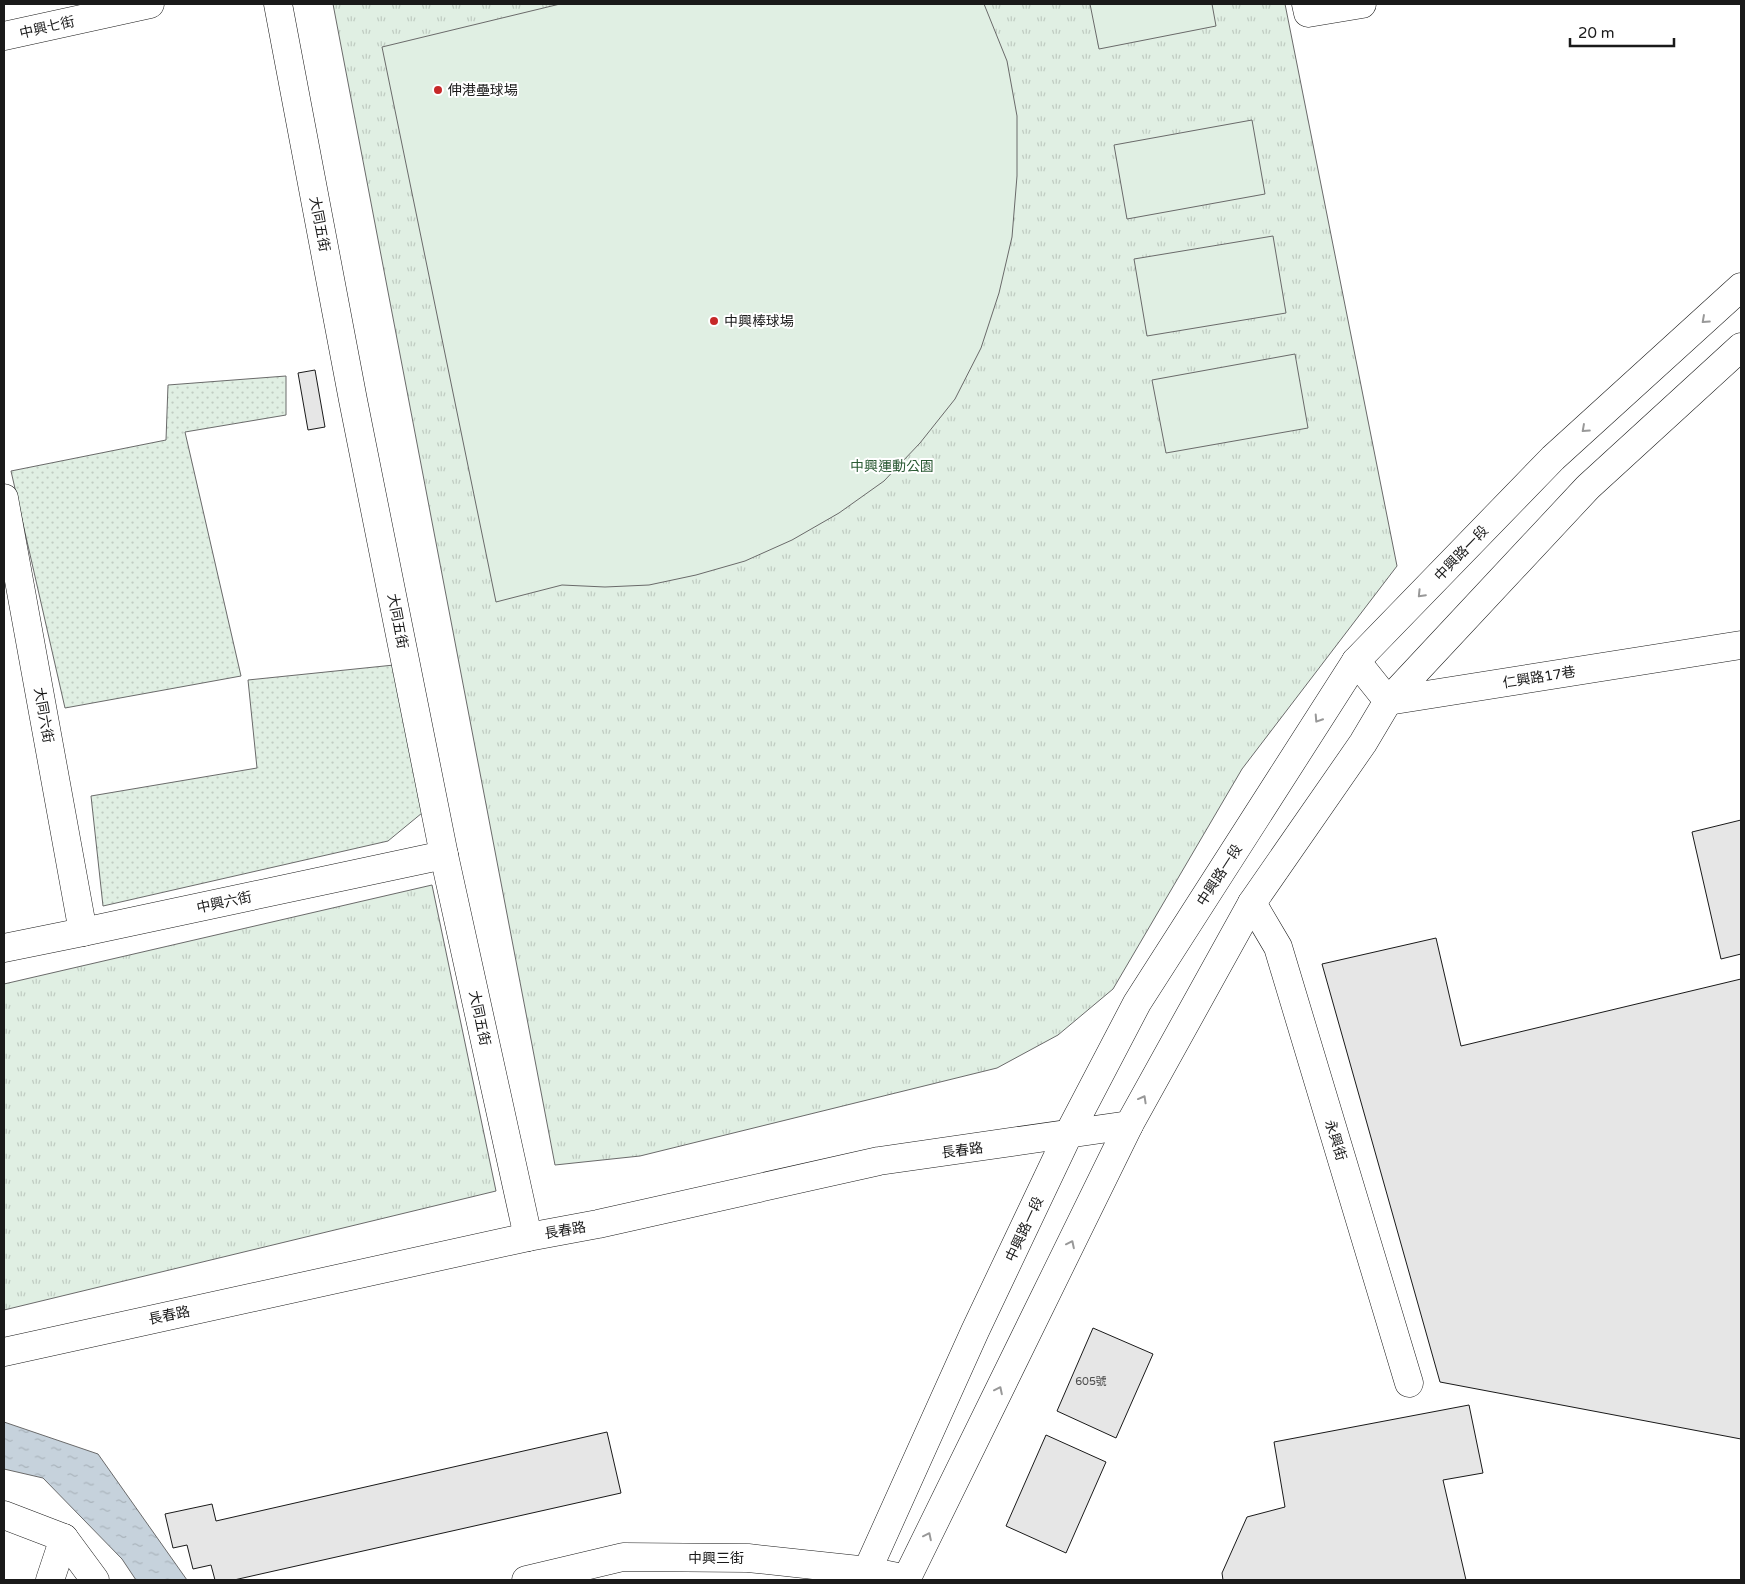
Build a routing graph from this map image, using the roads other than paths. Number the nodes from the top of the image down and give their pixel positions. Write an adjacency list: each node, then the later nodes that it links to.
1 (150, 4): 5 (street, 中興七街)
2 (278, 4): 12 (street, 大同五街)
3 (1306, 4): 4 (street)
4 (1362, 4)
5 (4, 36)
6 (1741, 287): 10 (street, 中興路一段, one-way to 10)
7 (1741, 347): 11 (street)
8 (4, 498): 14 (street, 大同六街)
9 (1741, 644): 11 (street, 仁興路17巷)
10 (1356, 661): 11 (street); 17 (street, 中興路一段, one-way to 17)
11 (1388, 701): 13 (street)
12 (444, 854): 14 (street, 中興六街); 18 (street, 大同五街)
13 (1252, 903): 16 (street, one-way to 13); 20 (street, 永興街)
14 (83, 932): 15 (street, 中興六街)
15 (4, 948)
16 (1129, 1125): 17 (street, 長春路); 27 (street, one-way to 16)
17 (1068, 1135): 18 (street, 長春路); 23 (street, 中興路一段)
18 (528, 1237): 19 (street, 長春路)
19 (4, 1352)
20 (1409, 1383)
21 (4, 1515): 22 (street)
22 (64, 1538): 24 (street); 25 (street)
23 (866, 1575): 26 (street, 中興三街); 27 (street, 中興三街)
24 (50, 1580)
25 (95, 1580)
26 (526, 1580)
27 (907, 1580)

